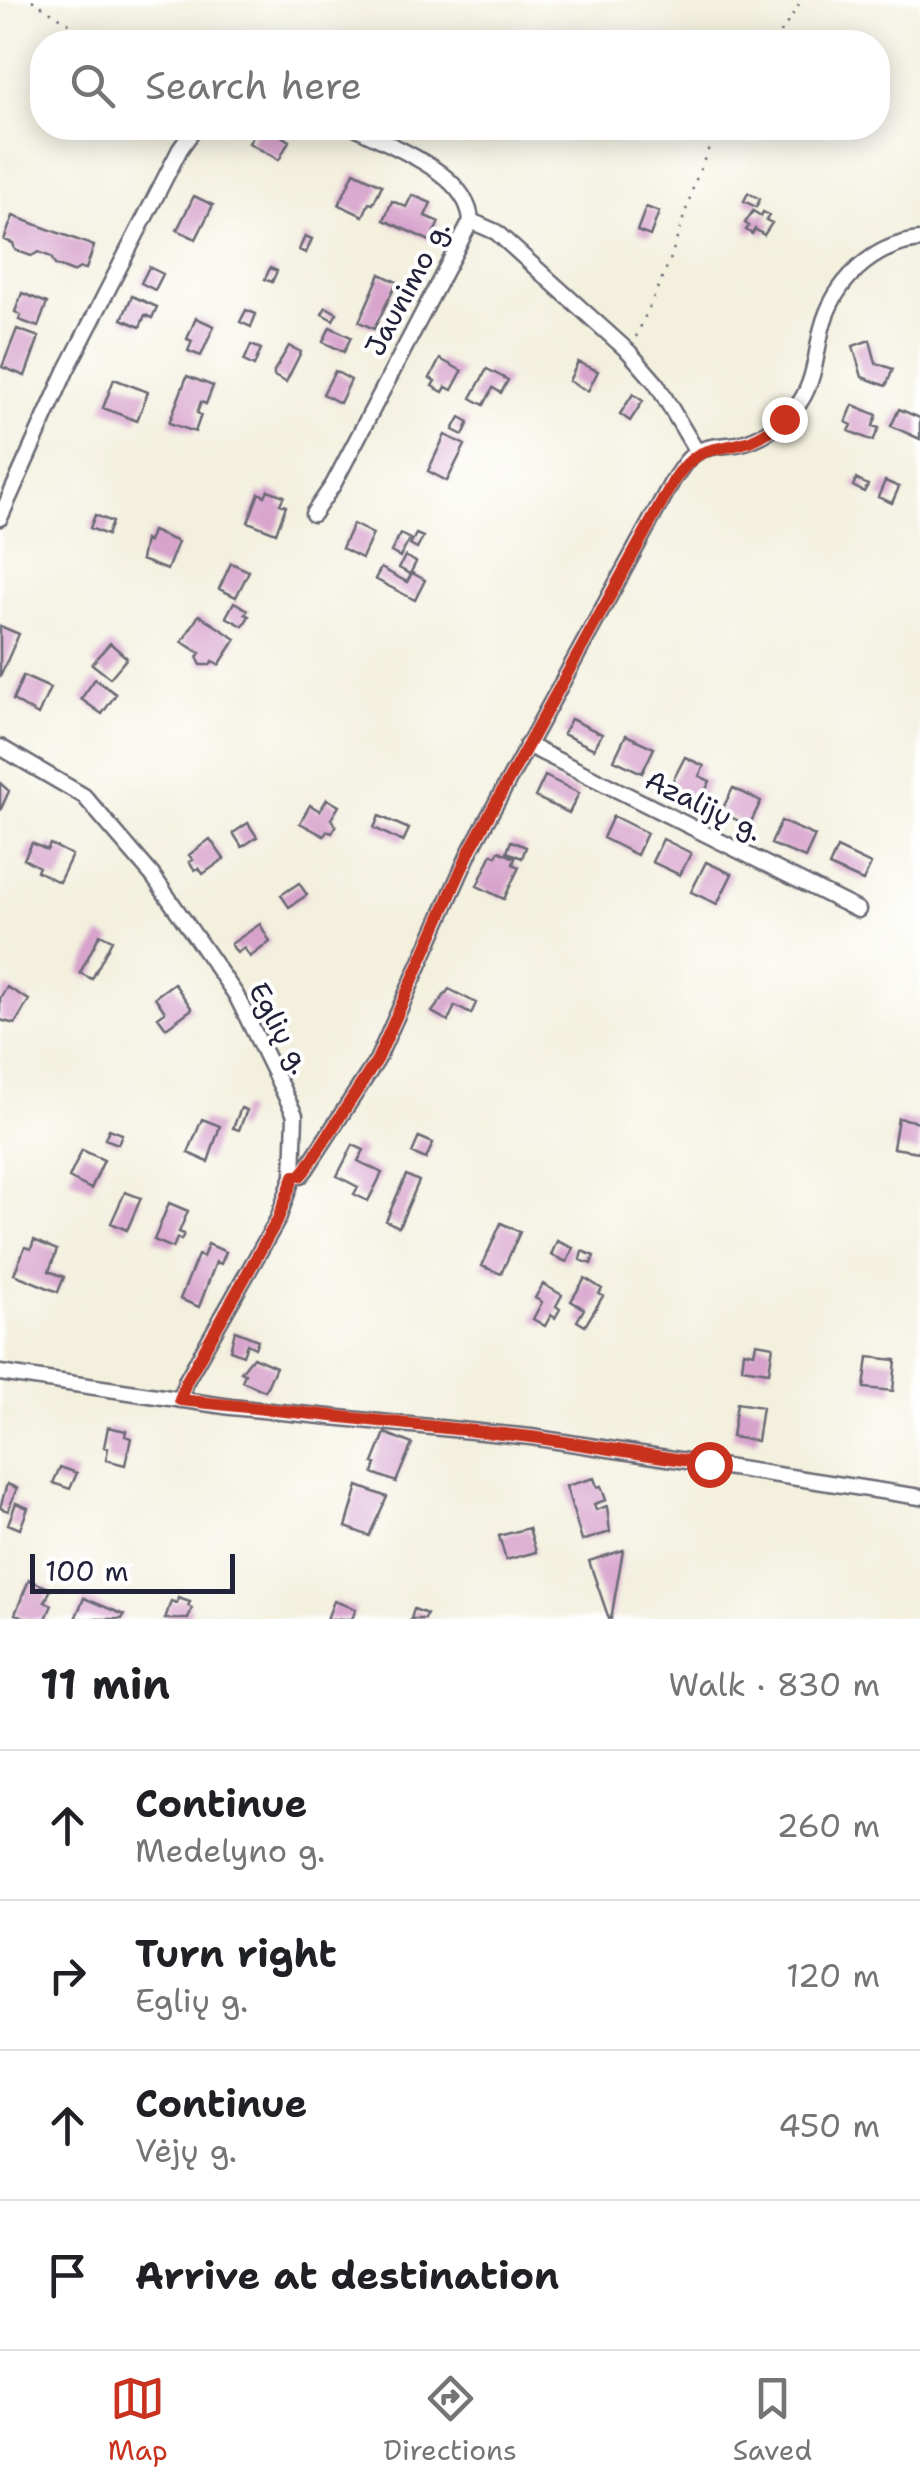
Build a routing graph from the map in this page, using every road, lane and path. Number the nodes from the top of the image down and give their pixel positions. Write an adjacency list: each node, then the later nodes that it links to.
1 (32, 0): 3 (path)
2 (802, 0): 4 (path)
3 (79, 30)
4 (783, 30)
5 (186, 140): 13 (street)
6 (379, 140): 8 (street, Jaunimo g.)
7 (714, 140): 10 (path)
8 (471, 221): 10 (street); 12 (street, Jaunimo g.)
9 (920, 240): 11 (street)
10 (629, 352): 11 (street)
11 (698, 452): 14 (street)
12 (313, 514)
13 (0, 518)
14 (527, 746): 16 (street, Azalijų g.); 17 (street)
15 (0, 747): 17 (street, Eglių g.)
16 (858, 910)
17 (294, 1176): 19 (street, Eglių g.)
18 (0, 1373): 19 (street)
19 (180, 1400): 20 (street)
20 (920, 1498)

